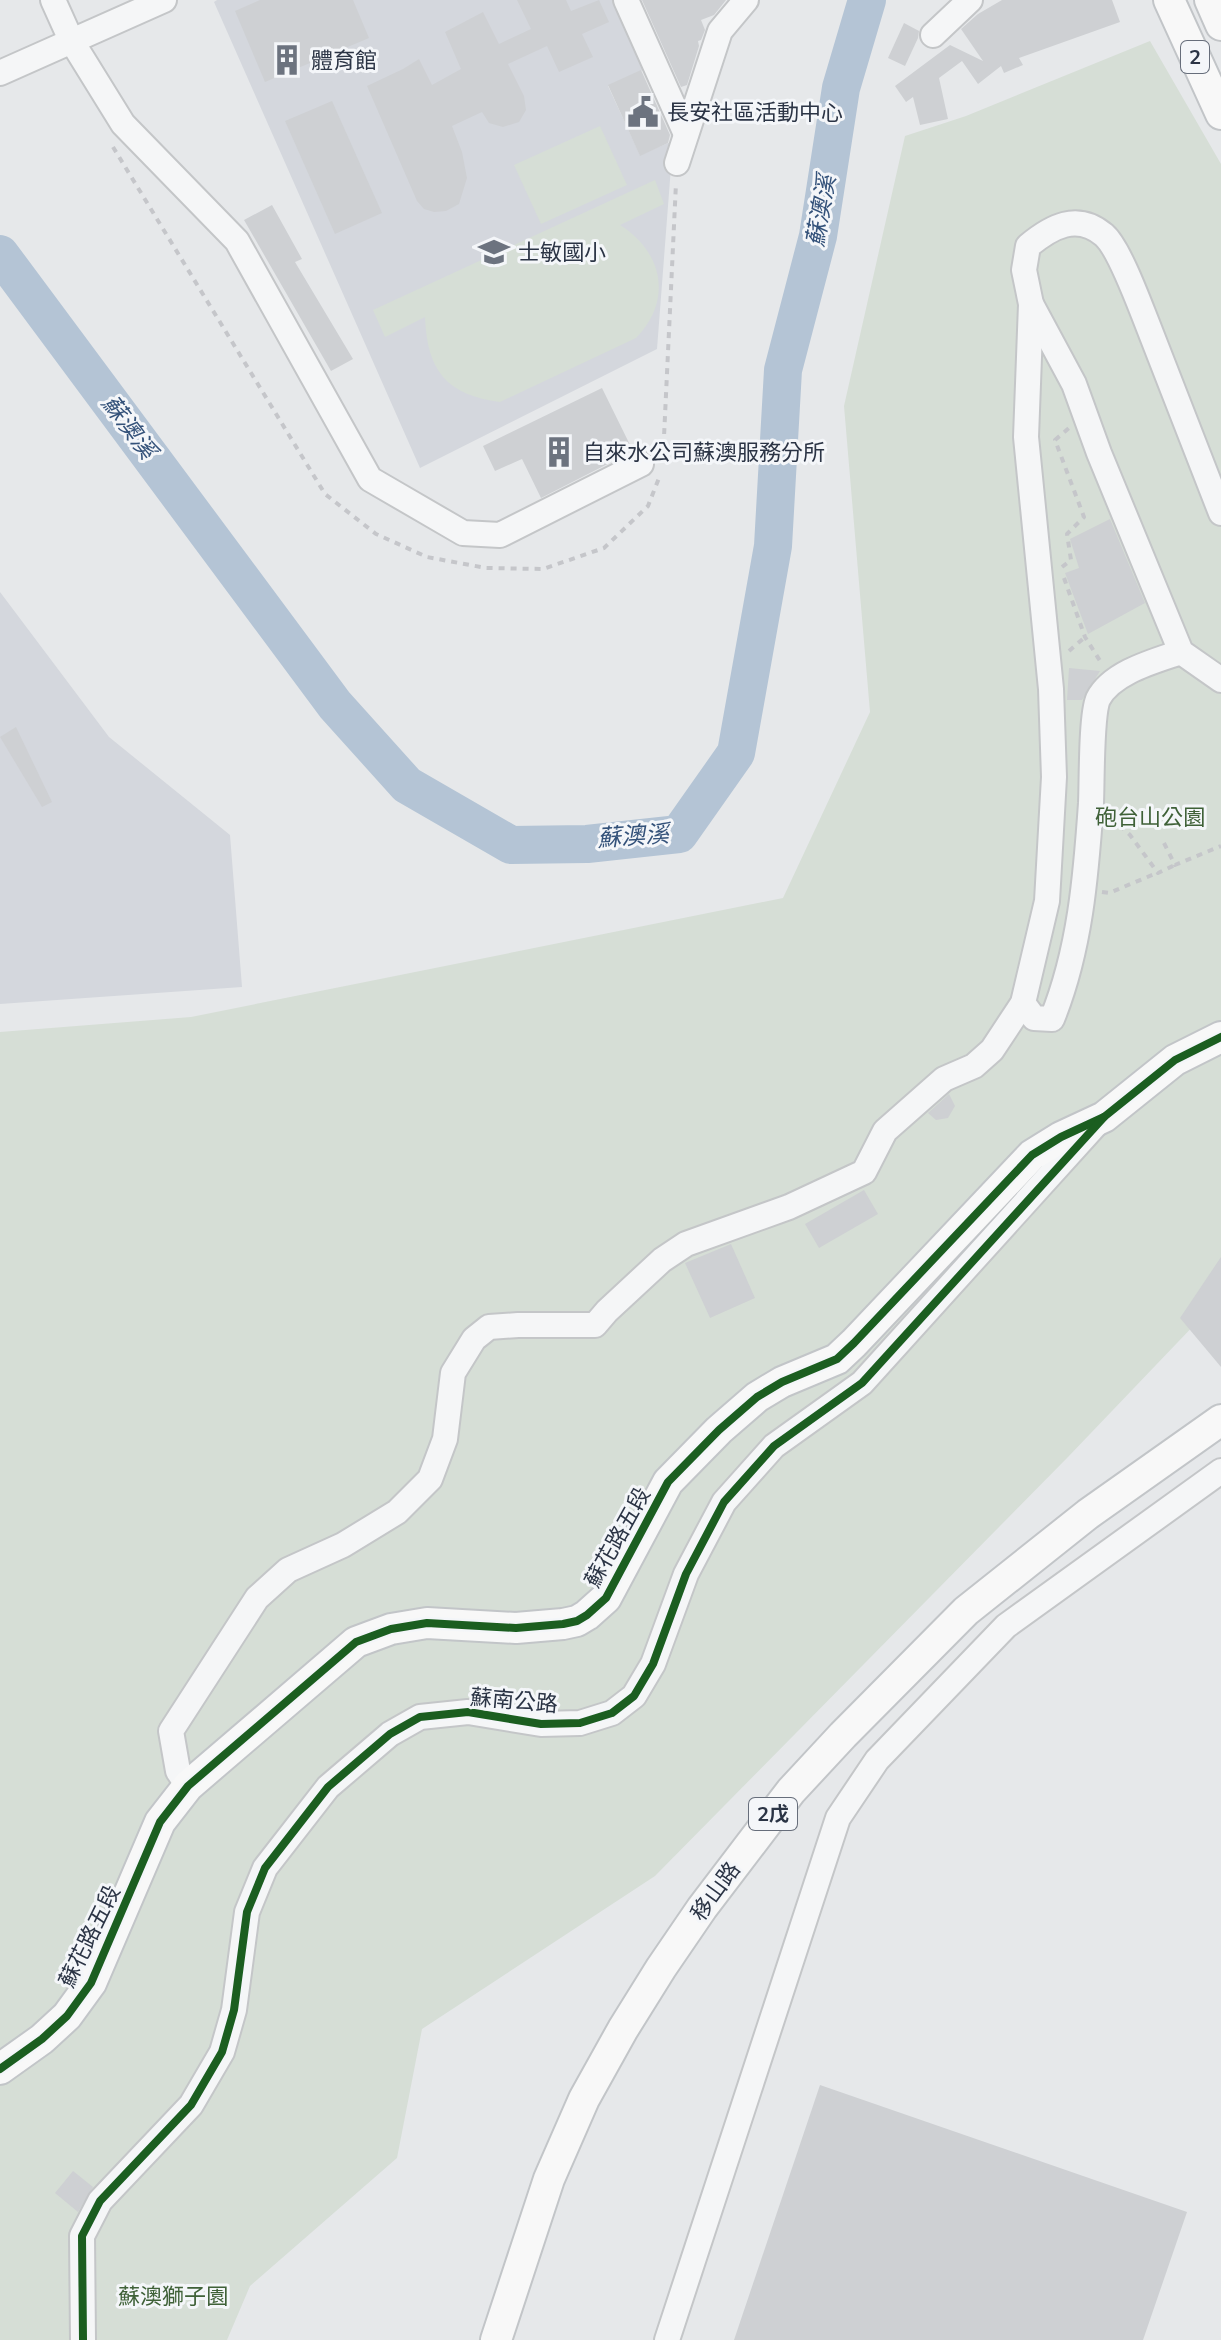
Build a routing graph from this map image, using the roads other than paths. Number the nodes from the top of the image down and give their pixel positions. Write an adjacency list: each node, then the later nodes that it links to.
1 (53, 0): 10 (street)
2 (164, 0): 10 (street)
3 (626, 0): 13 (street)
4 (746, 0): 13 (street)
5 (970, 0): 9 (street)
6 (1169, 0): 12 (main road, 2)
7 (1210, 0): 8 (main road, 2)
8 (1221, 25)
9 (933, 35)
10 (71, 40): 11 (street); 16 (street)
11 (0, 73)
12 (1221, 114)
13 (686, 134): 14 (street)
14 (677, 163)
15 (1031, 304): 17 (street); 18 (street); 20 (street)
16 (641, 464)
17 (1221, 513)
18 (1181, 652): 19 (street); 20 (street)
19 (1221, 680)
20 (1023, 1003): 25 (street)
21 (1221, 1037): 22 (main road, 蘇花路五段)
22 (1104, 1117): 25 (main road, 蘇花路五段); 27 (street, 蘇南公路)
23 (1221, 1420): 28 (main road, 移山路 / 2戊)
24 (1221, 1471): 29 (street)
25 (188, 1786): 26 (main road, 蘇花路五段)
26 (0, 2069)
27 (83, 2340)
28 (496, 2340)
29 (667, 2340)

